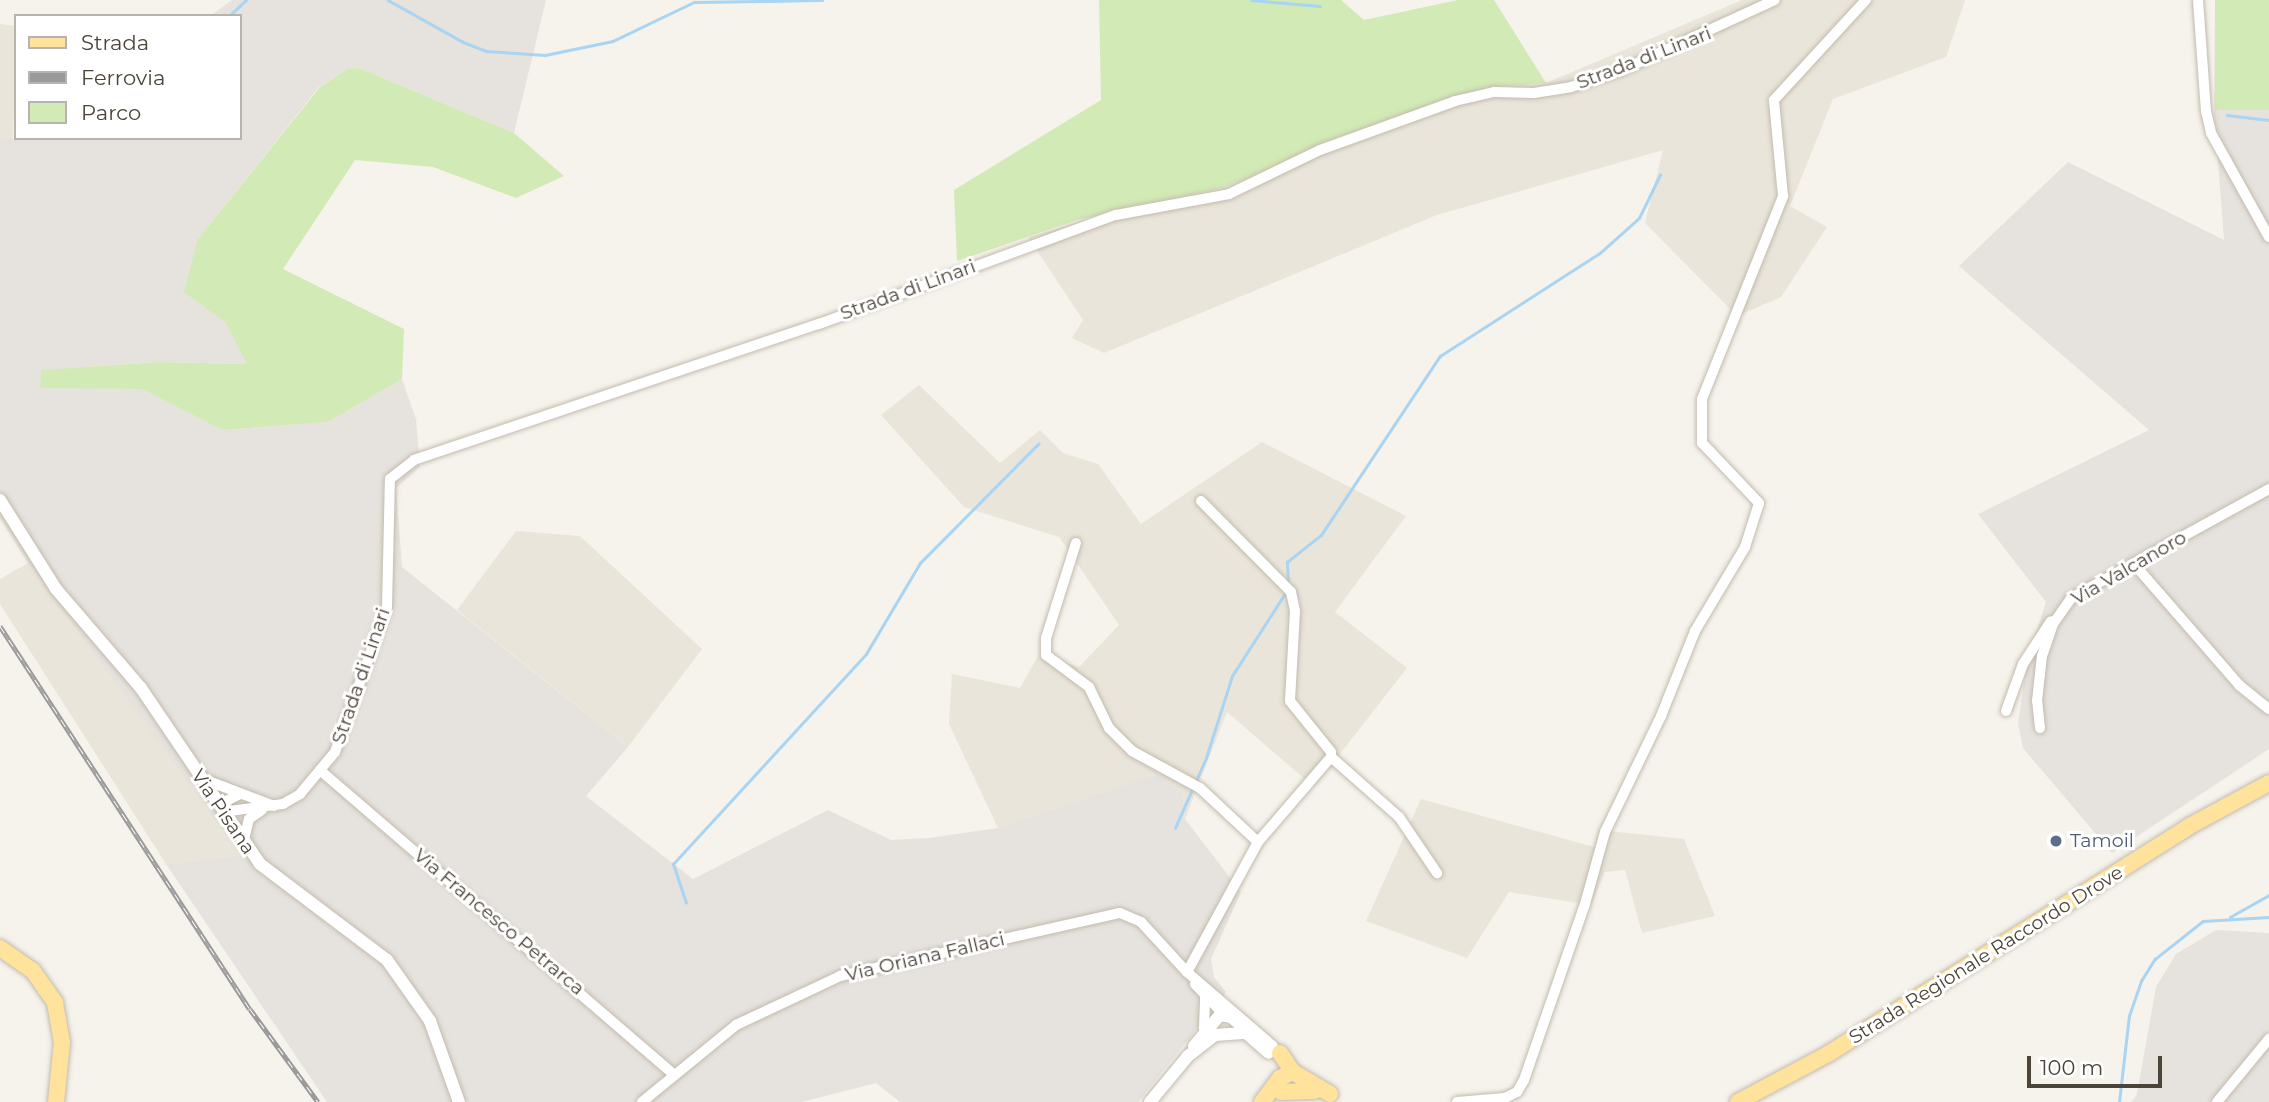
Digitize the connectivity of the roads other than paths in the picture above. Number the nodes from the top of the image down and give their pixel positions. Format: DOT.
graph roads {
  1 [pos="1775,0"];
  2 [pos="1866,0"];
  3 [pos="2198,0"];
  4 [pos="2269,237"];
  5 [pos="2269,489"];
  6 [pos="0,500"];
  7 [pos="1201,501"];
  8 [pos="1076,543"];
  9 [pos="2134,564"];
  10 [pos="2060,610"];
  11 [pos="2269,709"];
  12 [pos="2006,711"];
  13 [pos="2040,728"];
  14 [pos="1331,757"];
  15 [pos="321,771"];
  16 [pos="200,778"];
  17 [pos="2269,783"];
  18 [pos="240,794"];
  19 [pos="274,807"];
  20 [pos="262,810"];
  21 [pos="222,812"];
  22 [pos="1258,842"];
  23 [pos="243,843"];
  24 [pos="1437,873"];
  25 [pos="0,948"];
  26 [pos="1183,969"];
  27 [pos="1210,997"];
  28 [pos="1223,1015"];
  29 [pos="1210,1032"];
  30 [pos="1245,1033"];
  31 [pos="2269,1039"];
  32 [pos="1274,1051"];
  33 [pos="1293,1072"];
  34 [pos="674,1075"];
  35 [pos="1275,1093"];
  36 [pos="1328,1097"];
  37 [pos="56,1102"];
  38 [pos="459,1102"];
  39 [pos="642,1102"];
  40 [pos="1150,1102"];
  41 [pos="1262,1102"];
  42 [pos="1457,1102"];
  43 [pos="1738,1102"];
  44 [pos="2217,1102"];
  1 -- 15 [label="street, Strada di Linari"];
  2 -- 42 [label="street"];
  3 -- 4 [label="street"];
  5 -- 9 [label="street, Via Valcanoro"];
  6 -- 16 [label="street, Via Pisana"];
  7 -- 14 [label="street"];
  8 -- 22 [label="street"];
  9 -- 10 [label="street, Via Valcanoro"];
  9 -- 11 [label="street"];
  10 -- 12 [label="street"];
  10 -- 13 [label="street, Via Valcanoro"];
  14 -- 22 [label="street"];
  14 -- 24 [label="street"];
  15 -- 19 [label="street, Strada di Linari"];
  15 -- 34 [label="street, Via Francesco Petrarca"];
  16 -- 18 [label="street"];
  16 -- 21 [label="street, Via Pisana"];
  17 -- 43 [label="main road, Strada Regionale Raccordo Drove"];
  18 -- 19 [label="street"];
  18 -- 21 [label="street"];
  19 -- 20 [label="street, Strada di Linari"];
  20 -- 21 [label="street, Strada di Linari"];
  20 -- 23 [label="street"];
  21 -- 23 [label="street, Via Pisana"];
  22 -- 26 [label="street"];
  23 -- 38 [label="street, Via Pisana"];
  25 -- 37 [label="main road"];
  26 -- 27 [label="street, Via Oriana Fallaci"];
  26 -- 34 [label="street, Via Oriana Fallaci"];
  27 -- 28 [label="street"];
  27 -- 29 [label="street"];
  27 -- 32 [label="street"];
  28 -- 29 [label="street"];
  28 -- 30 [label="street"];
  28 -- 32 [label="street"];
  29 -- 30 [label="street"];
  29 -- 40 [label="street"];
  30 -- 32 [label="street"];
  31 -- 44 [label="street"];
  32 -- 33 [label="main road"];
  32 -- 35 [label="main road"];
  32 -- 36 [label="street"];
  33 -- 35 [label="main road"];
  33 -- 36 [label="main road"];
  34 -- 39 [label="street, Via Oriana Fallaci"];
  35 -- 36 [label="main road"];
  35 -- 41 [label="main road"];
}
